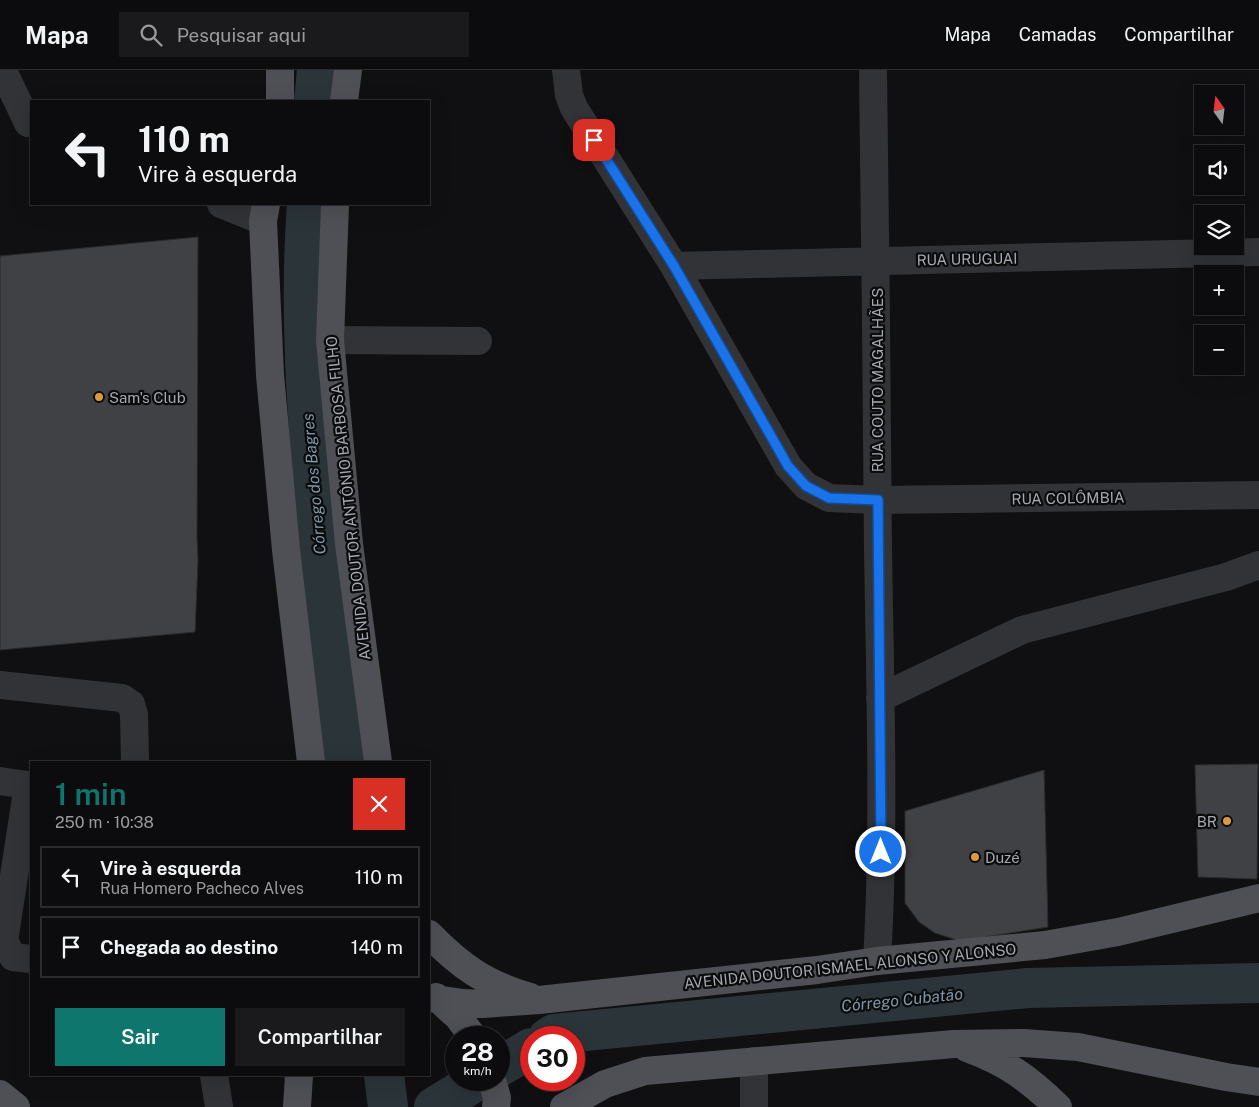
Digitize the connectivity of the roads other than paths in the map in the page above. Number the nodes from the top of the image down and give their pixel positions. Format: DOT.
graph roads {
  1 [pos="1,70"];
  2 [pos="280,70"];
  3 [pos="348,70"];
  4 [pos="566,70"];
  5 [pos="873,70"];
  6 [pos="280,100"];
  7 [pos="344,100"];
  8 [pos="0,115"];
  9 [pos="29,124"];
  10 [pos="226,205"];
  11 [pos="335,205"];
  12 [pos="264,212"];
  13 [pos="1259,252"];
  14 [pos="877,261"];
  15 [pos="674,266"];
  16 [pos="330,340"];
  17 [pos="478,341"];
  18 [pos="1259,495"];
  19 [pos="878,500"];
  20 [pos="1259,565"];
  21 [pos="0,686"];
  22 [pos="880,698"];
  23 [pos="135,761"];
  24 [pos="310,761"];
  25 [pos="378,761"];
  26 [pos="0,781"];
  27 [pos="1259,898"];
  28 [pos="430,935"];
  29 [pos="30,959"];
  30 [pos="877,960"];
  31 [pos="432,996"];
  32 [pos="539,1000"];
  33 [pos="465,1026"];
  34 [pos="954,1044"];
  35 [pos="754,1061"];
  36 [pos="214,1076"];
  37 [pos="299,1076"];
  38 [pos="1259,1082"];
  39 [pos="495,1091"];
  40 [pos="0,1094"];
  41 [pos="16,1107"];
  42 [pos="219,1107"];
  43 [pos="297,1107"];
  44 [pos="496,1107"];
  45 [pos="564,1107"];
  46 [pos="754,1107"];
  47 [pos="1058,1107"];
  1 -- 9 [label="street"];
  2 -- 6 [label="main road"];
  3 -- 7 [label="main road"];
  4 -- 15 [label="street, RUA COLÔMBIA"];
  5 -- 14 [label="street, RUA COUTO MAGALHÃES"];
  8 -- 9 [label="street"];
  10 -- 12 [label="street"];
  11 -- 16 [label="main road, AVENIDA DOUTOR ANTÔNIO BARBOSA FILHO"];
  12 -- 24 [label="main road"];
  13 -- 14 [label="street, RUA URUGUAI"];
  14 -- 15 [label="street, RUA URUGUAI"];
  14 -- 19 [label="street, RUA COUTO MAGALHÃES"];
  15 -- 19 [label="street, RUA COLÔMBIA"];
  16 -- 17 [label="street"];
  16 -- 25 [label="main road, AVENIDA DOUTOR ANTÔNIO BARBOSA FILHO"];
  18 -- 19 [label="street, RUA COLÔMBIA"];
  19 -- 22 [label="street, RUA COUTO MAGALHÃES"];
  20 -- 22 [label="street"];
  21 -- 23 [label="street"];
  22 -- 30 [label="street, RUA COUTO MAGALHÃES"];
  26 -- 29 [label="street"];
  27 -- 30 [label="main road, AVENIDA DOUTOR ISMAEL ALONSO Y ALONSO"];
  28 -- 32 [label="main road"];
  30 -- 32 [label="main road, AVENIDA DOUTOR ISMAEL ALONSO Y ALONSO"];
  31 -- 32 [label="main road, AVENIDA DOUTOR ISMAEL ALONSO Y ALONSO"];
  31 -- 33 [label="main road"];
  34 -- 35 [label="main road"];
  34 -- 38 [label="main road"];
  34 -- 47 [label="main road"];
  35 -- 45 [label="main road"];
  35 -- 46 [label="street"];
  36 -- 42 [label="street"];
  37 -- 43 [label="main road"];
  39 -- 44 [label="main road"];
  40 -- 41 [label="main road"];
}
